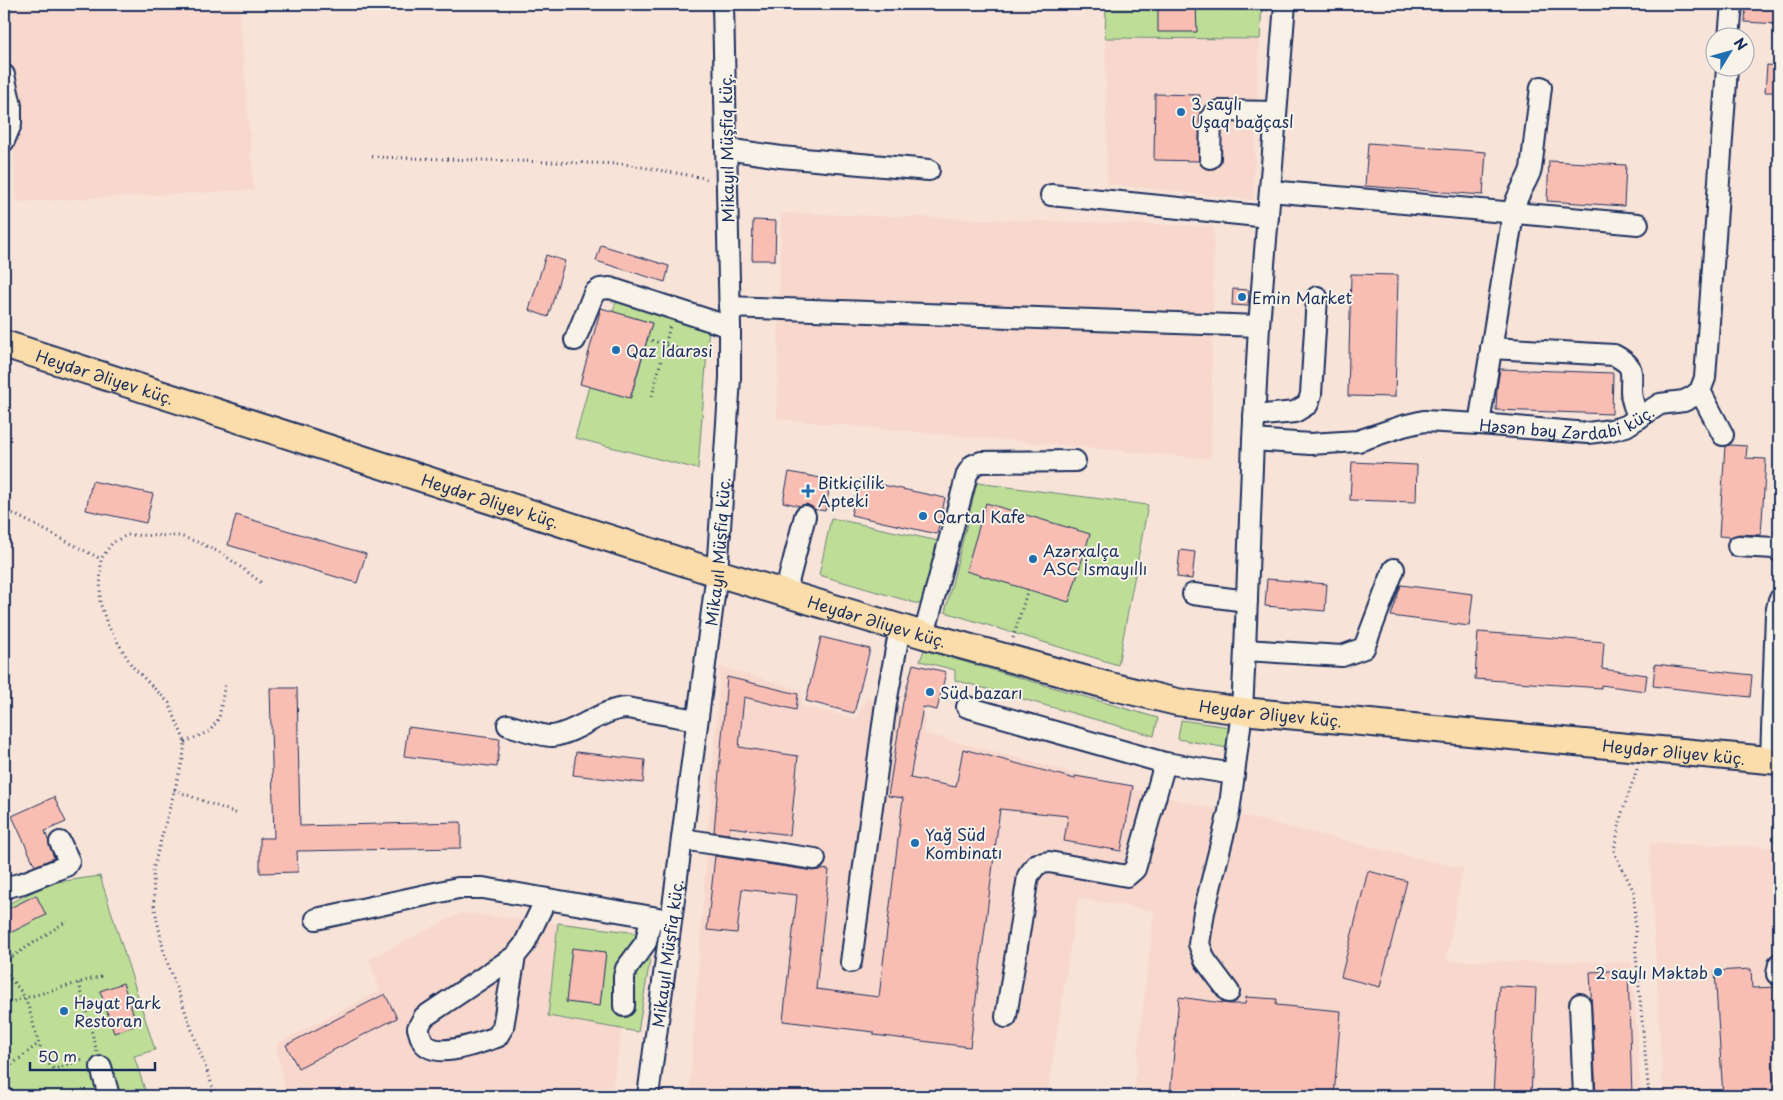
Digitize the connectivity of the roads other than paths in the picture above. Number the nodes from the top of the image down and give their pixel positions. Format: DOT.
graph roads {
  1 [pos="722,4"];
  2 [pos="1732,4"];
  3 [pos="1284,7"];
  4 [pos="1731,28"];
  5 [pos="4,75"];
  6 [pos="1726,78"];
  7 [pos="1541,87"];
  8 [pos="1276,112"];
  9 [pos="4,141"];
  10 [pos="726,148"];
  11 [pos="1210,158"];
  12 [pos="930,170"];
  13 [pos="1270,191"];
  14 [pos="1051,195"];
  15 [pos="1513,214"];
  16 [pos="1268,217"];
  17 [pos="1638,224"];
  18 [pos="1317,297"];
  19 [pos="730,317"];
  20 [pos="1259,326"];
  21 [pos="575,340"];
  22 [pos="4,344"];
  23 [pos="1491,348"];
  24 [pos="1700,391"];
  25 [pos="1254,416"];
  26 [pos="1639,418"];
  27 [pos="1479,424"];
  28 [pos="1723,435"];
  29 [pos="1253,440"];
  30 [pos="1075,461"];
  31 [pos="805,516"];
  32 [pos="1738,546"];
  33 [pos="1779,550"];
  34 [pos="1394,569"];
  35 [pos="717,573"];
  36 [pos="785,594"];
  37 [pos="1193,594"];
  38 [pos="1779,600"];
  39 [pos="1247,601"];
  40 [pos="912,632"];
  41 [pos="1246,650"];
  42 [pos="967,707"];
  43 [pos="1242,711"];
  44 [pos="697,720"];
  45 [pos="508,725"];
  46 [pos="1775,761"];
  47 [pos="1165,762"];
  48 [pos="1234,774"];
  49 [pos="682,839"];
  50 [pos="60,842"];
  51 [pos="815,859"];
  52 [pos="4,888"];
  53 [pos="546,899"];
  54 [pos="660,918"];
  55 [pos="316,919"];
  56 [pos="516,956"];
  57 [pos="851,962"];
  58 [pos="1229,992"];
  59 [pos="1580,1004"];
  60 [pos="624,1006"];
  61 [pos="1006,1017"];
  62 [pos="99,1061"];
  63 [pos="109,1096"];
  64 [pos="648,1096"];
  65 [pos="1584,1096"];
  1 -- 10 [label="street, Mikayıl Müşfiq küç."];
  2 -- 4 [label="street"];
  3 -- 8 [label="street"];
  5 -- 9 [label="street"];
  6 -- 24 [label="street"];
  7 -- 15 [label="street"];
  8 -- 11 [label="street"];
  8 -- 13 [label="street"];
  10 -- 12 [label="street"];
  10 -- 19 [label="street, Mikayıl Müşfiq küç."];
  13 -- 15 [label="street"];
  13 -- 16 [label="street"];
  14 -- 16 [label="street"];
  15 -- 17 [label="street"];
  15 -- 23 [label="street"];
  16 -- 20 [label="street"];
  18 -- 25 [label="street"];
  19 -- 20 [label="street"];
  19 -- 21 [label="street"];
  19 -- 35 [label="street, Mikayıl Müşfiq küç."];
  20 -- 25 [label="street"];
  22 -- 35 [label="main road, Heydər Əliyev küç."];
  23 -- 26 [label="street"];
  23 -- 27 [label="street"];
  24 -- 26 [label="street, Həsən bəy Zərdabi küç."];
  24 -- 28 [label="street"];
  25 -- 29 [label="street"];
  26 -- 27 [label="street, Həsən bəy Zərdabi küç."];
  27 -- 29 [label="street, Həsən bəy Zərdabi küç."];
  29 -- 39 [label="street"];
  30 -- 40 [label="street"];
  31 -- 36 [label="street"];
  32 -- 33 [label="street"];
  34 -- 41 [label="street"];
  35 -- 36 [label="main road, Heydər Əliyev küç."];
  35 -- 44 [label="street, Mikayıl Müşfiq küç."];
  36 -- 40 [label="main road, Heydər Əliyev küç."];
  37 -- 39 [label="street"];
  38 -- 46 [label="street"];
  39 -- 41 [label="street"];
  40 -- 43 [label="main road, Heydər Əliyev küç."];
  40 -- 57 [label="street"];
  41 -- 43 [label="street"];
  42 -- 47 [label="street"];
  43 -- 46 [label="main road, Heydər Əliyev küç."];
  43 -- 48 [label="street"];
  44 -- 45 [label="street"];
  44 -- 49 [label="street, Mikayıl Müşfiq küç."];
  47 -- 48 [label="street"];
  47 -- 61 [label="street"];
  48 -- 58 [label="street"];
  49 -- 51 [label="street"];
  49 -- 54 [label="street, Mikayıl Müşfiq küç."];
  50 -- 52 [label="street"];
  53 -- 54 [label="street"];
  53 -- 55 [label="street"];
  53 -- 56 [label="street"];
  54 -- 60 [label="street"];
  54 -- 64 [label="street, Mikayıl Müşfiq küç."];
  56 -- 56 [label="street"];
  59 -- 65 [label="street"];
  62 -- 63 [label="street"];
}
